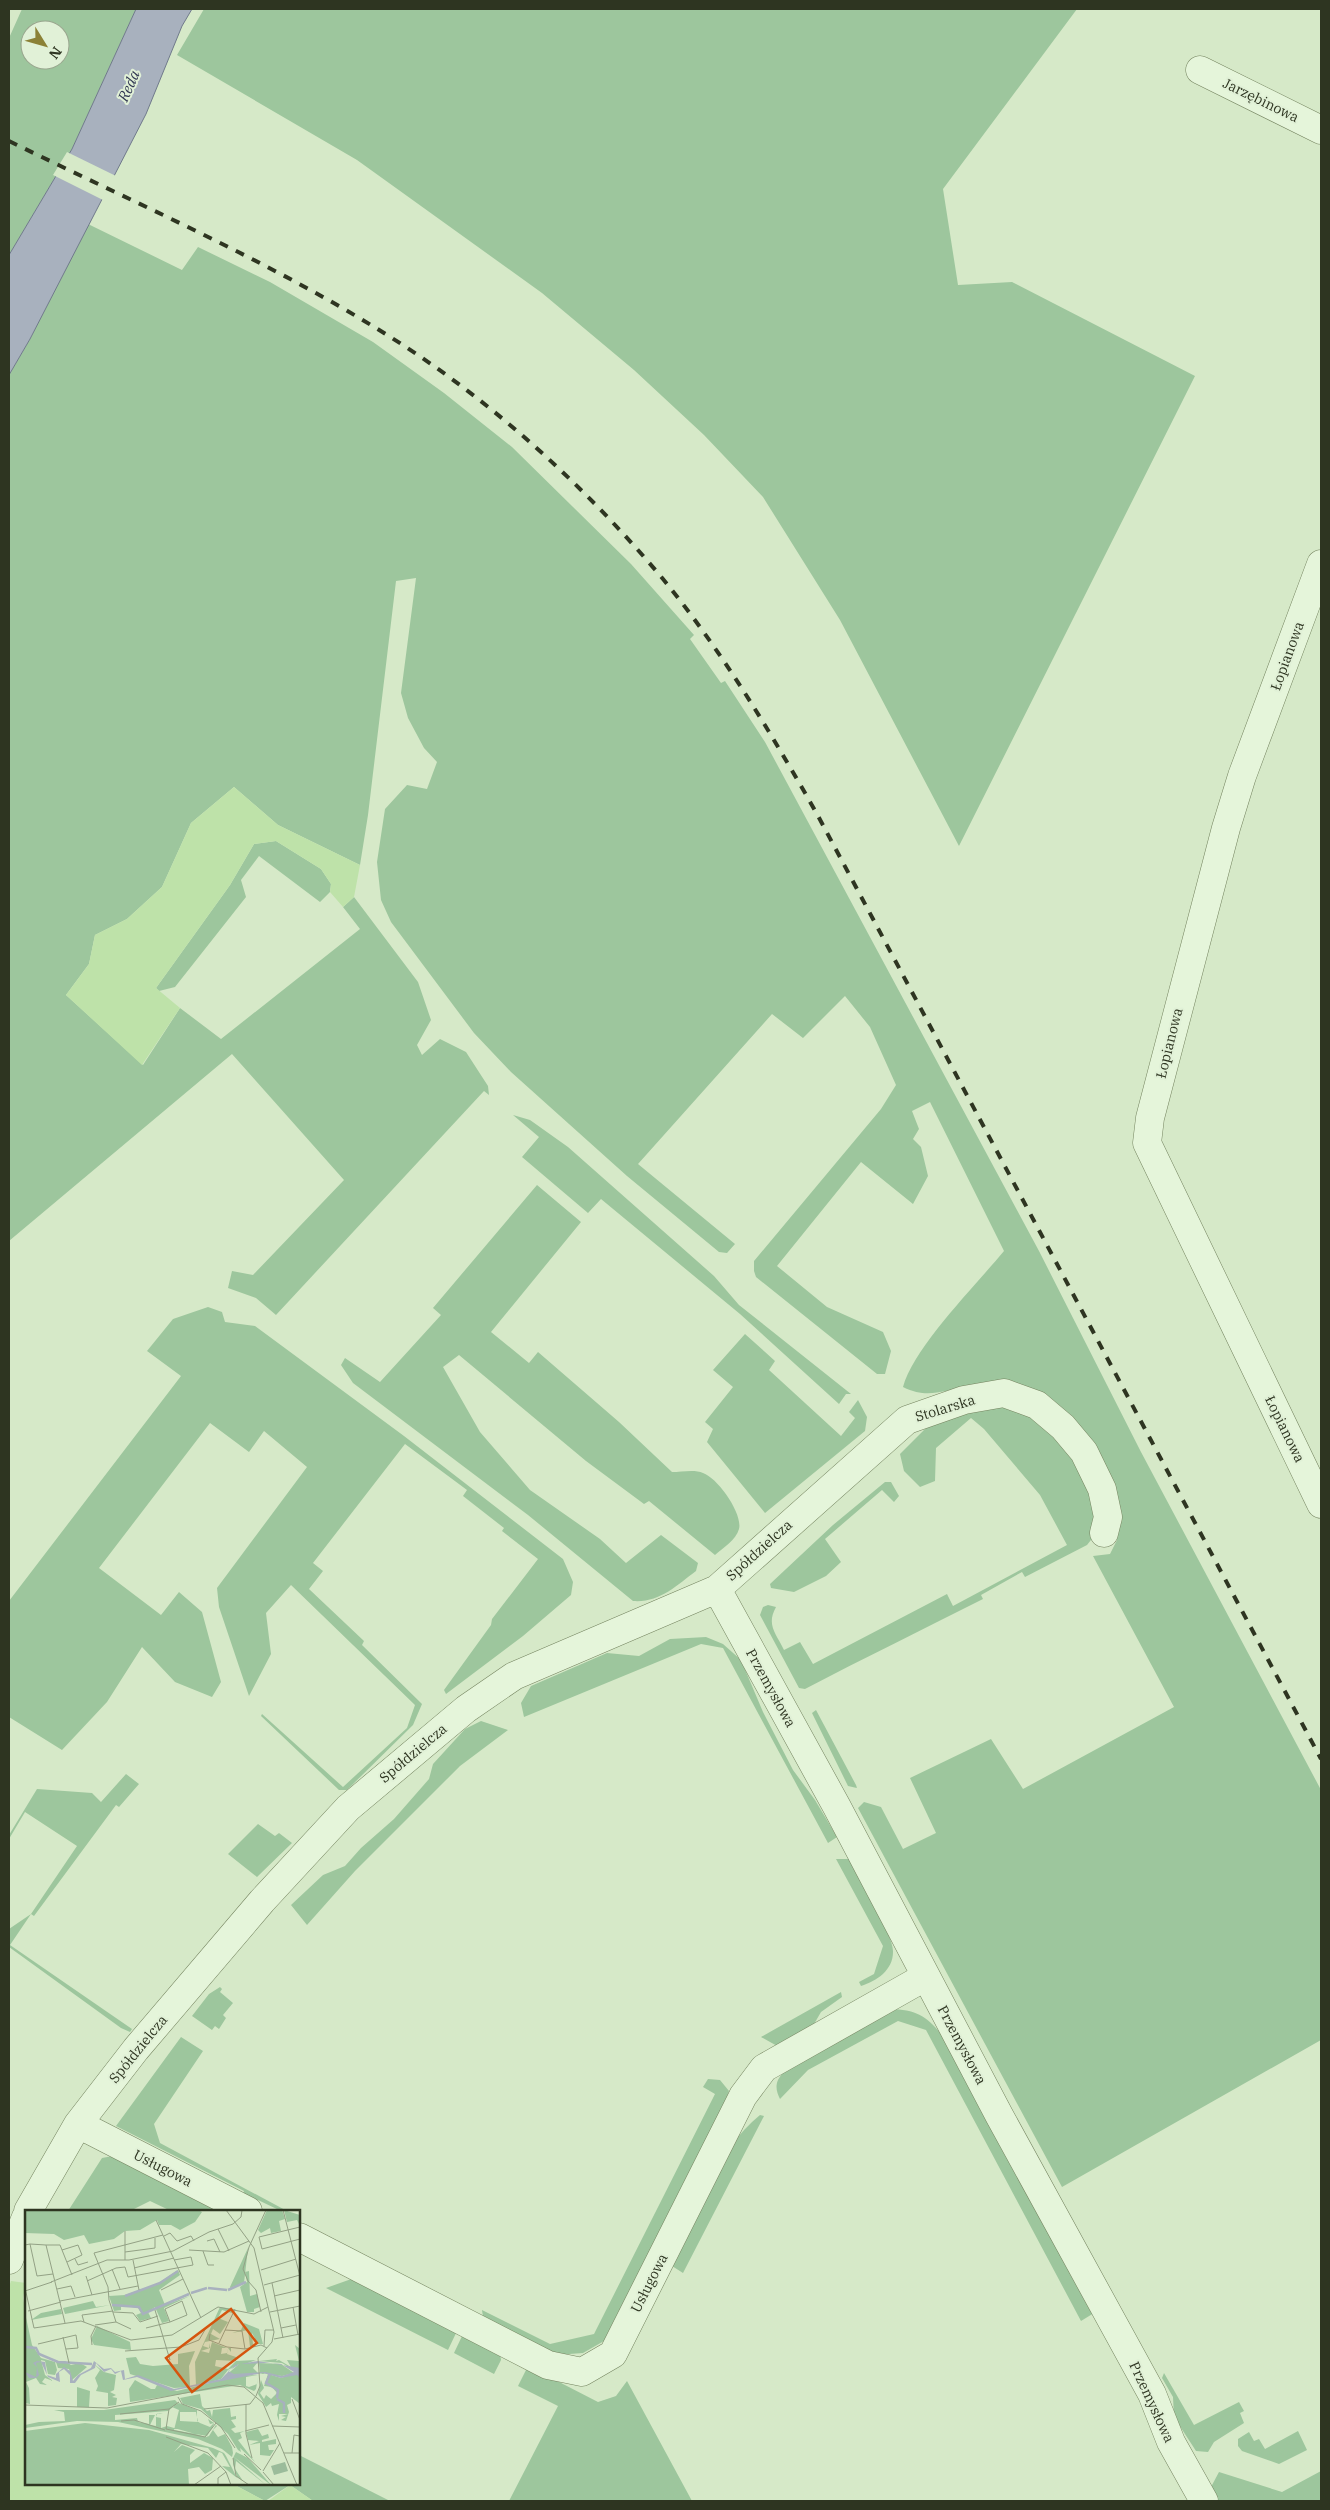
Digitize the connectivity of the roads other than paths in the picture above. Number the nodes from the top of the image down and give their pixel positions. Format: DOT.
graph roads {
  1 [pos="1200,70"];
  2 [pos="1321,130"];
  3 [pos="1321,564"];
  4 [pos="907,1420"];
  5 [pos="1321,1504"];
  6 [pos="1104,1534"];
  7 [pos="717,1589"];
  8 [pos="925,1976"];
  9 [pos="78,2124"];
  10 [pos="29,2210"];
  11 [pos="246,2210"];
  12 [pos="25,2219"];
  13 [pos="300,2238"];
  14 [pos="9,2260"];
  15 [pos="1204,2501"];
  1 -- 2 [label="street, Jarzębinowa"];
  3 -- 5 [label="street, Łopianowa"];
  4 -- 6 [label="street, Stolarska"];
  4 -- 7 [label="street, Spółdzielcza"];
  7 -- 8 [label="street, Przemysłowa"];
  7 -- 9 [label="street, Spółdzielcza"];
  8 -- 13 [label="street, Usługowa"];
  8 -- 15 [label="street, Przemysłowa"];
  9 -- 10 [label="street, Spółdzielcza"];
  9 -- 11 [label="street, Usługowa"];
  12 -- 14 [label="street"];
}
